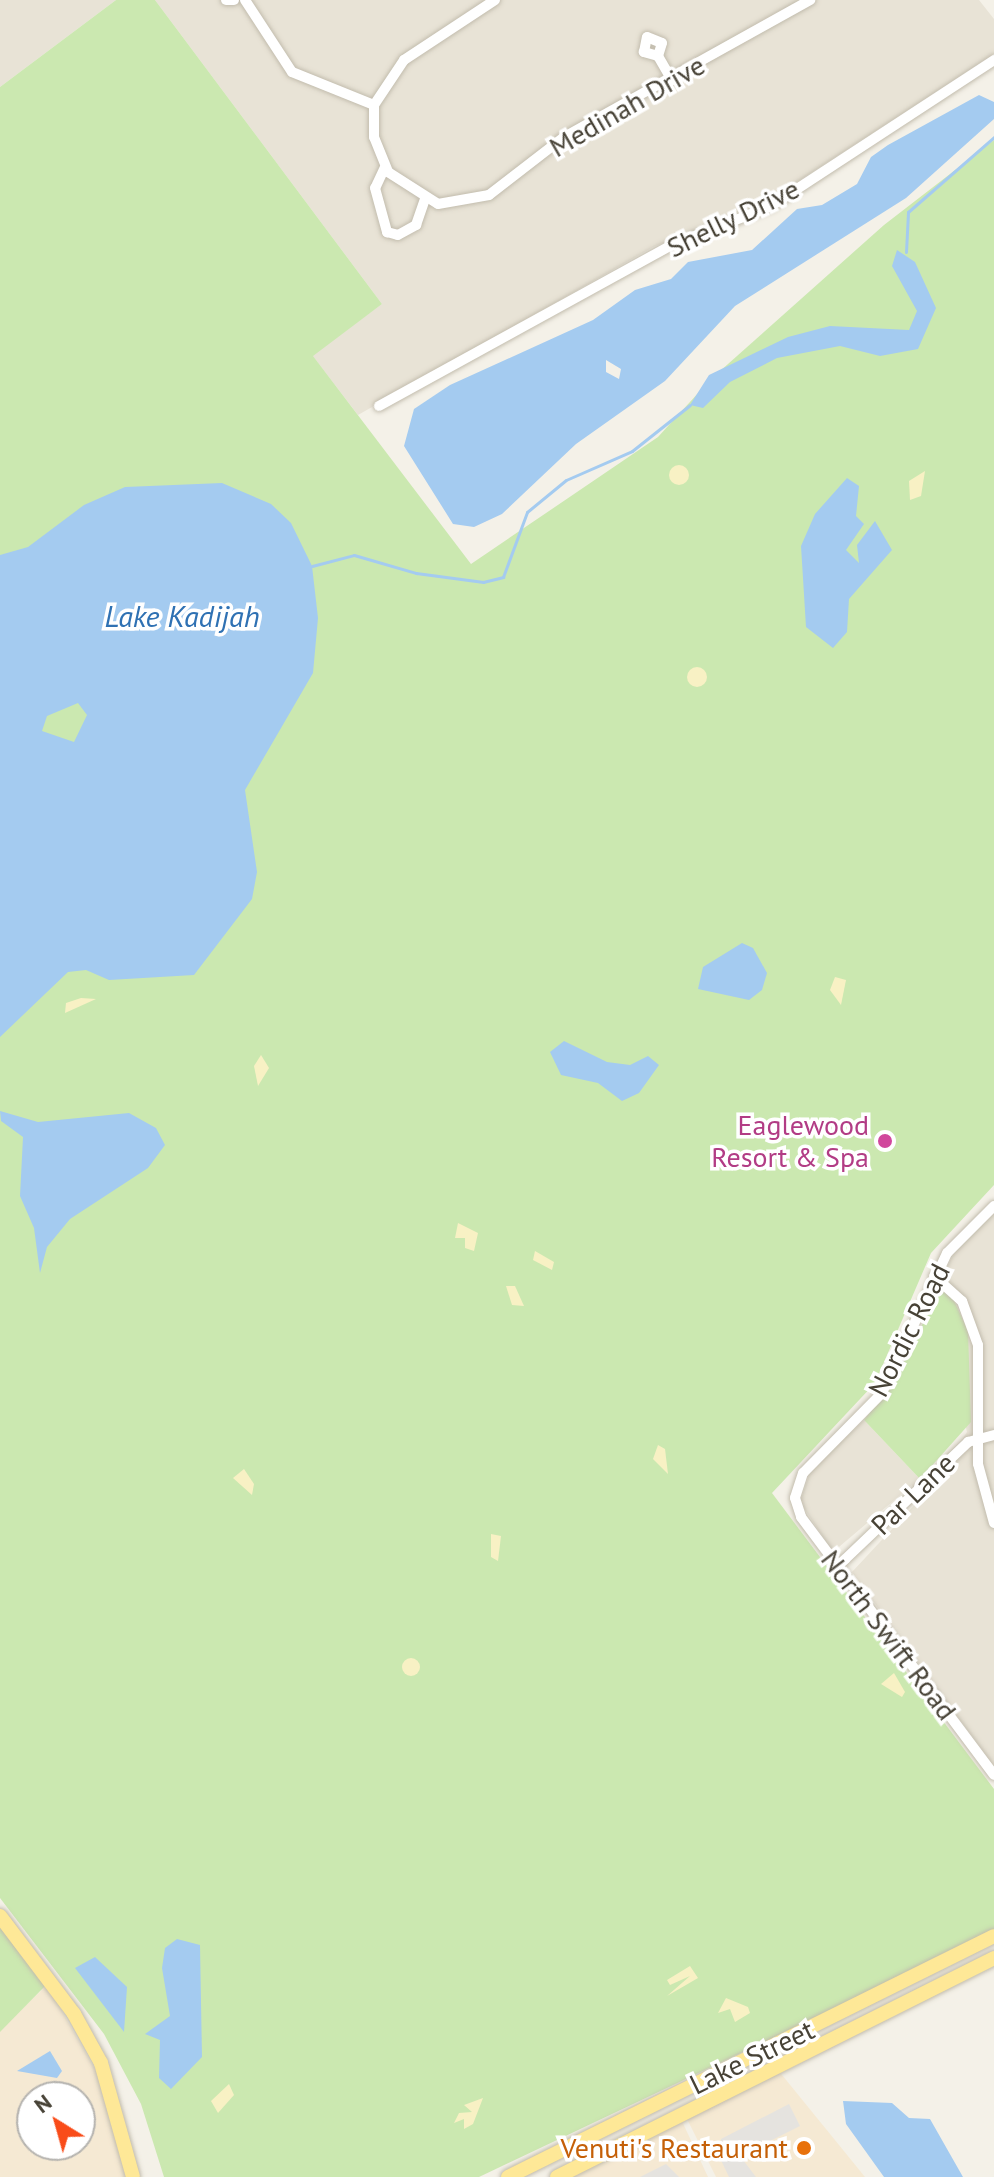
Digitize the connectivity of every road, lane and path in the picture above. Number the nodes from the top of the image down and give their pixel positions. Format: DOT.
graph roads {
  1 [pos="226,0"];
  2 [pos="234,0"];
  3 [pos="245,0"];
  4 [pos="495,0"];
  5 [pos="810,0"];
  6 [pos="658,56"];
  7 [pos="994,60"];
  8 [pos="672,80"];
  9 [pos="374,105"];
  10 [pos="385,167"];
  11 [pos="425,199"];
  12 [pos="379,406"];
  13 [pos="994,1206"];
  14 [pos="934,1276"];
  15 [pos="994,1435"];
  16 [pos="976,1438"];
  17 [pos="796,1491"];
  18 [pos="994,1523"];
  19 [pos="838,1566"];
  20 [pos="994,1775"];
  21 [pos="0,1916"];
  22 [pos="994,1936"];
  23 [pos="994,1958"];
  24 [pos="133,2177"];
  25 [pos="508,2177"];
  26 [pos="557,2177"];
  1 -- 2 [label="street"];
  3 -- 9 [label="street"];
  4 -- 9 [label="street"];
  5 -- 8 [label="street, Medinah Drive"];
  6 -- 8 [label="street"];
  7 -- 12 [label="street, Shelly Drive"];
  8 -- 11 [label="street, Medinah Drive"];
  9 -- 10 [label="street"];
  10 -- 11 [label="street"];
  10 -- 11 [label="street"];
  13 -- 14 [label="street, Nordic Road"];
  14 -- 16 [label="street"];
  14 -- 17 [label="street, Nordic Road"];
  15 -- 16 [label="street, Par Lane"];
  16 -- 18 [label="street"];
  16 -- 19 [label="street, Par Lane"];
  17 -- 19 [label="street, North Swift Road"];
  19 -- 20 [label="street, North Swift Road"];
  21 -- 24 [label="main road"];
  22 -- 25 [label="main road, Lake Street"];
  23 -- 26 [label="main road, Lake Street"];
}
